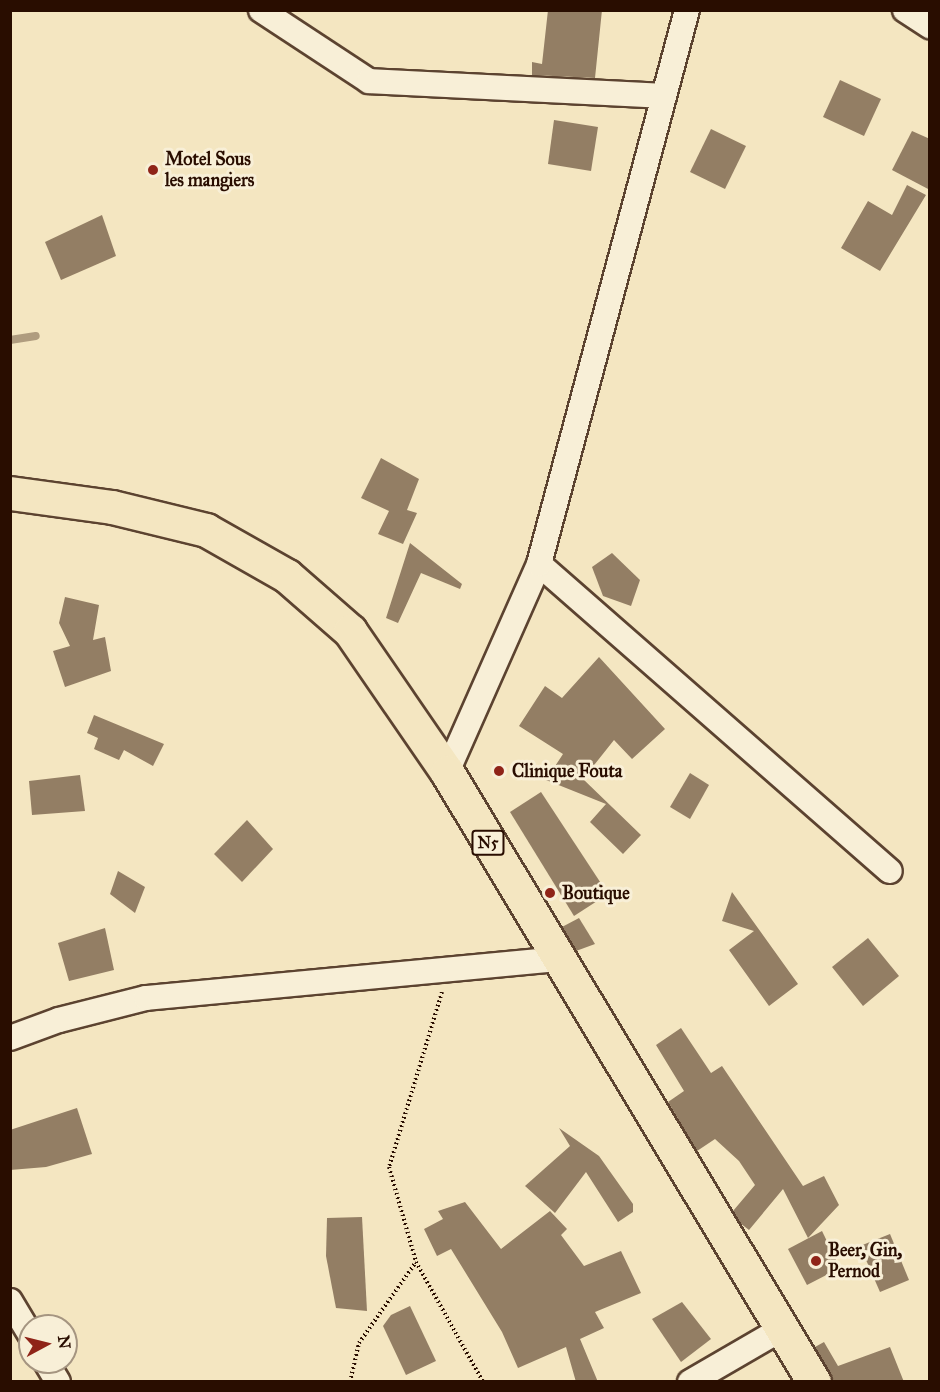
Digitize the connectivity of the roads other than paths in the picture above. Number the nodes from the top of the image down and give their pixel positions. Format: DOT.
graph roads {
  1 [pos="261,10"];
  2 [pos="687,10"];
  3 [pos="905,10"];
  4 [pos="930,26"];
  5 [pos="664,96"];
  6 [pos="10,493"];
  7 [pos="539,564"];
  8 [pos="447,772"];
  9 [pos="890,871"];
  10 [pos="556,959"];
  11 [pos="10,1038"];
  12 [pos="10,1301"];
  13 [pos="18,1314"];
  14 [pos="783,1328"];
  15 [pos="690,1382"];
  16 [pos="814,1382"];
  1 -- 5 [label="street"];
  2 -- 5 [label="street"];
  3 -- 4 [label="street"];
  5 -- 7 [label="street"];
  6 -- 8 [label="highway, N5"];
  7 -- 8 [label="street"];
  7 -- 9 [label="street"];
  8 -- 10 [label="highway, N5"];
  10 -- 11 [label="street"];
  10 -- 14 [label="highway, N5"];
  12 -- 13 [label="street"];
  14 -- 15 [label="street"];
  14 -- 16 [label="highway, N5"];
}
